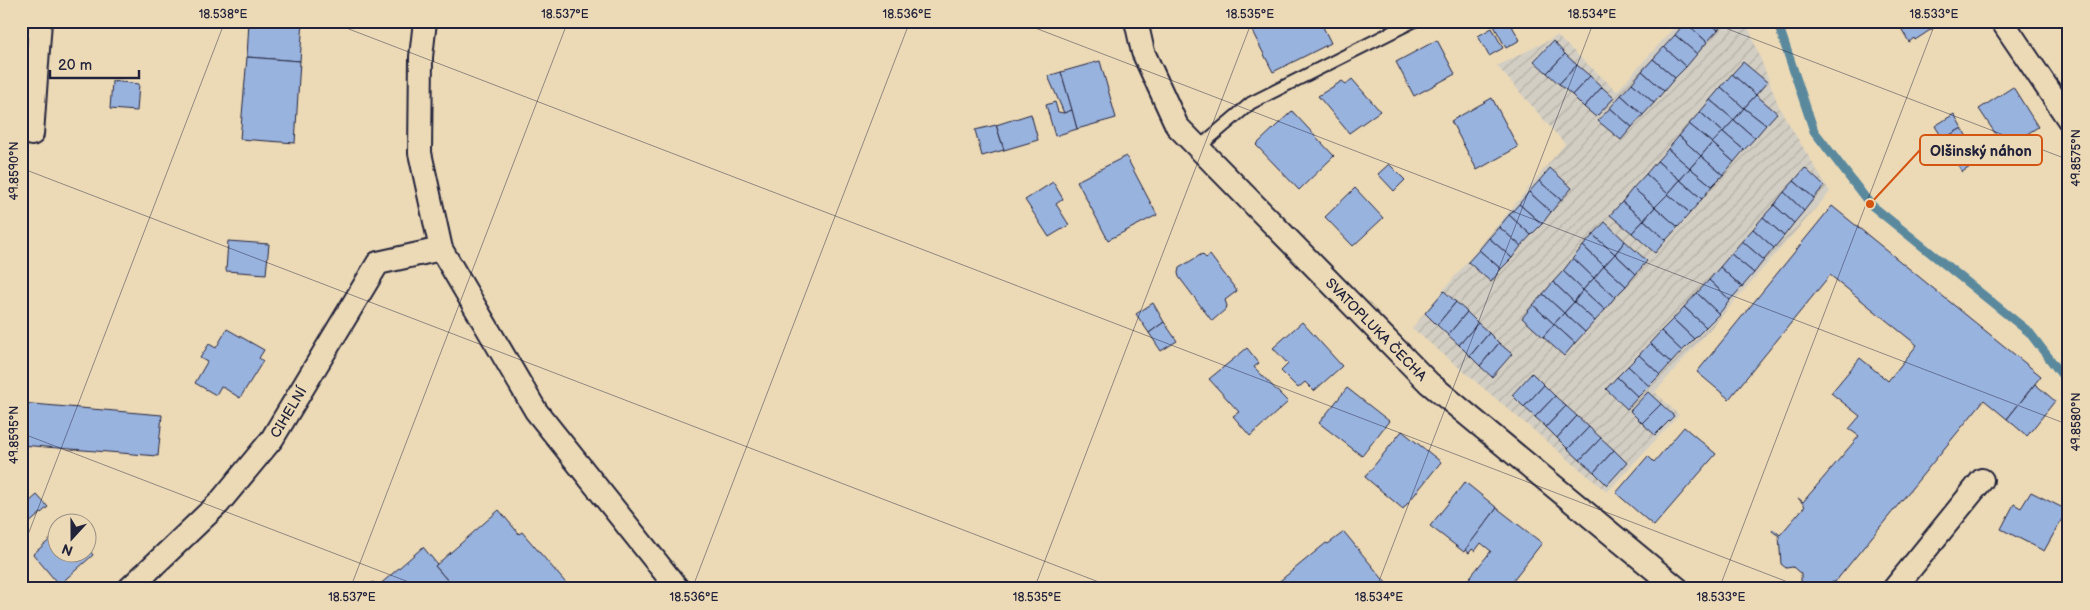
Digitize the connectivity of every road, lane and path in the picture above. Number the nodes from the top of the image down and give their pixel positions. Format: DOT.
graph roads {
  1 [pos="40,21"];
  2 [pos="425,21"];
  3 [pos="1136,21"];
  4 [pos="1414,21"];
  5 [pos="2002,21"];
  6 [pos="2069,120"];
  7 [pos="32,134"];
  8 [pos="1198,148"];
  9 [pos="441,249"];
  10 [pos="1982,480"];
  11 [pos="130,589"];
  12 [pos="678,589"];
  13 [pos="1678,589"];
  14 [pos="1894,589"];
  1 -- 7 [label="street"];
  2 -- 9 [label="street"];
  3 -- 8 [label="street, SVATOPLUKA ČECHA"];
  4 -- 8 [label="lane"];
  5 -- 6 [label="street"];
  8 -- 13 [label="street, SVATOPLUKA ČECHA"];
  9 -- 11 [label="street, CIHELNÍ"];
  9 -- 12 [label="street"];
  10 -- 14 [label="street"];
}
